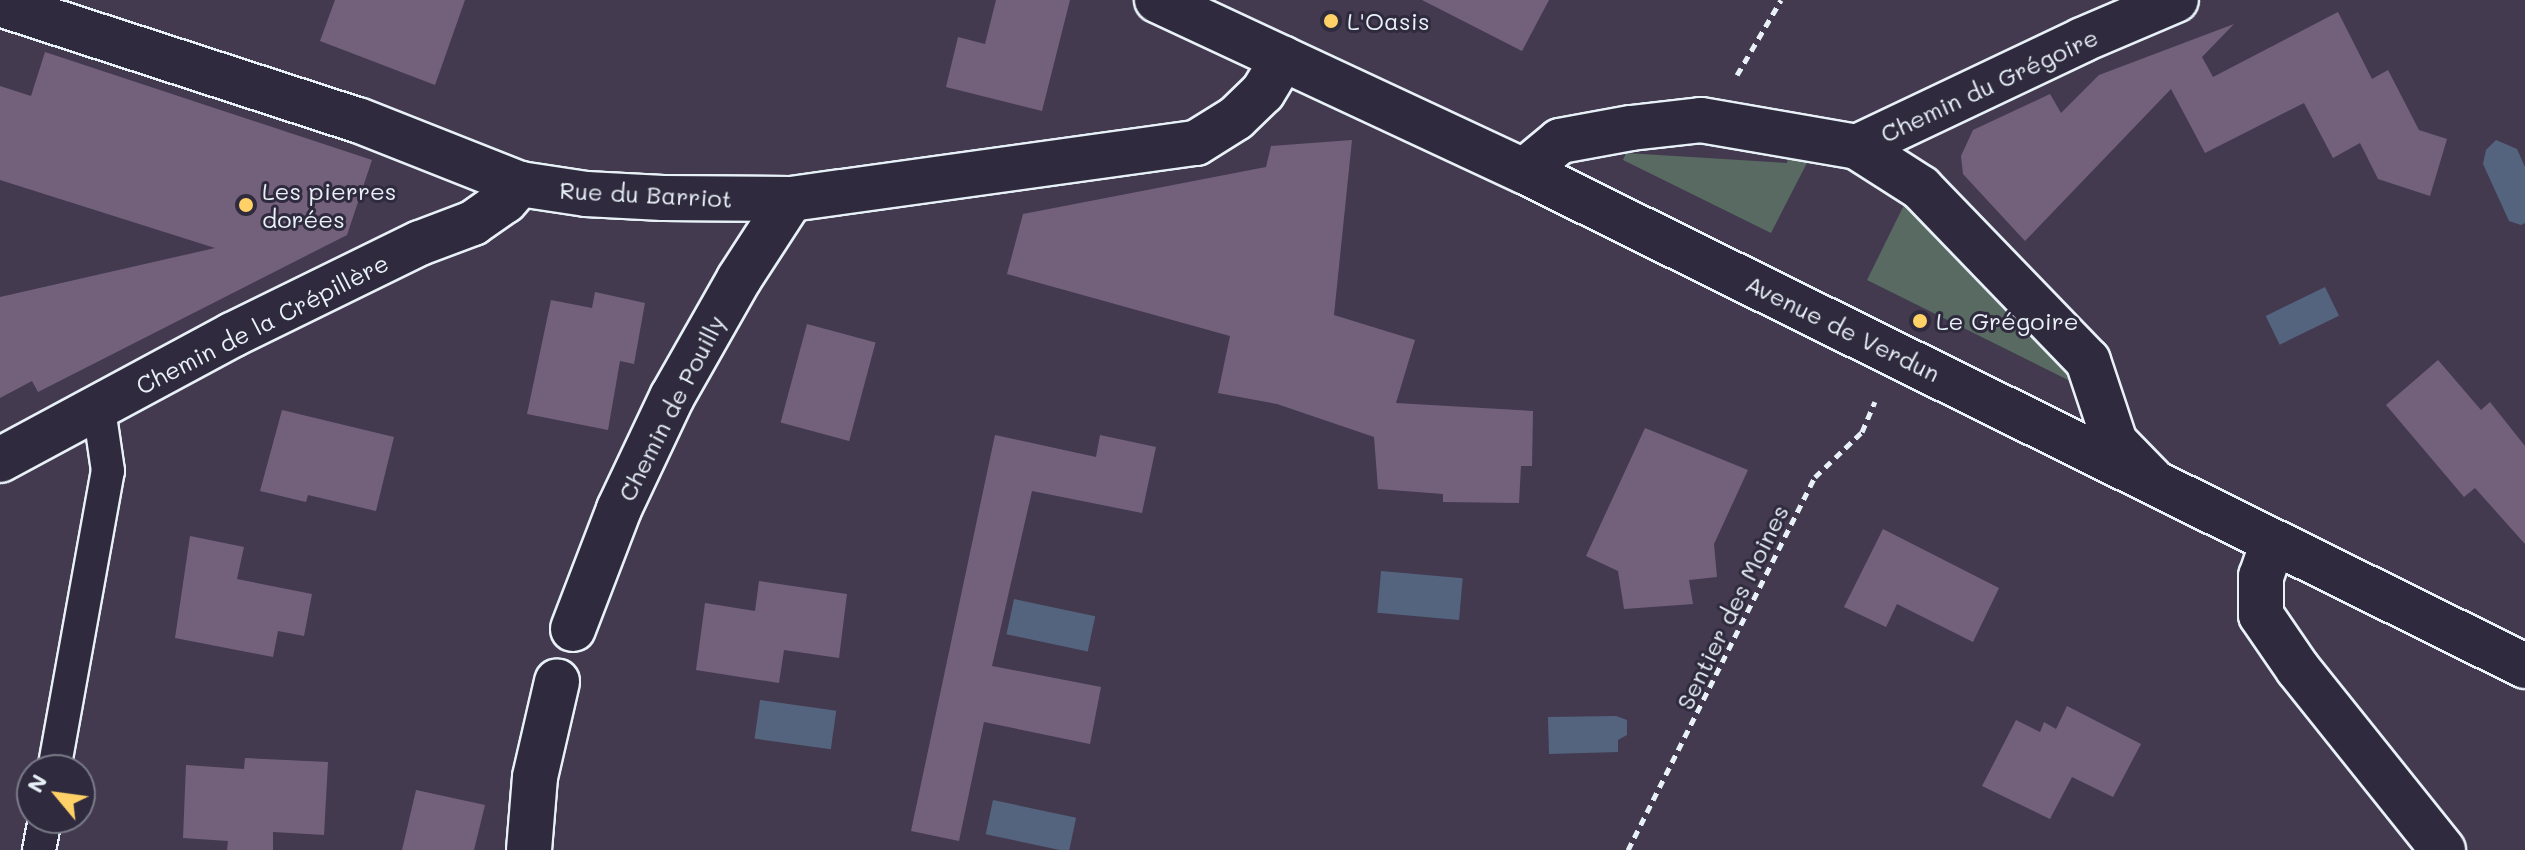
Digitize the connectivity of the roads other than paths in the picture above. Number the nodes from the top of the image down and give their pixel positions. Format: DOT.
graph roads {
  1 [pos="1157,0"];
  2 [pos="2176,0"];
  3 [pos="0,4"];
  4 [pos="1283,59"];
  5 [pos="1857,147"];
  6 [pos="1524,171"];
  7 [pos="520,184"];
  8 [pos="791,199"];
  9 [pos="99,409"];
  10 [pos="0,460"];
  11 [pos="2151,479"];
  12 [pos="2273,542"];
  13 [pos="573,629"];
  14 [pos="2525,666"];
  15 [pos="557,682"];
  16 [pos="57,754"];
  17 [pos="529,850"];
  18 [pos="2443,850"];
  1 -- 4 [label="street, Avenue de Verdun"];
  2 -- 5 [label="street, Chemin du Grégoire"];
  3 -- 7 [label="street, Rue du Barriot"];
  4 -- 6 [label="street, Avenue de Verdun"];
  4 -- 8 [label="street, Rue du Barriot"];
  5 -- 6 [label="street, Chemin du Grégoire"];
  5 -- 11 [label="street"];
  6 -- 11 [label="street, Avenue de Verdun"];
  7 -- 8 [label="street, Rue du Barriot"];
  7 -- 9 [label="street, Chemin de la Crépillère"];
  8 -- 13 [label="street, Chemin de Pouilly"];
  9 -- 10 [label="street, Chemin de la Crépillère"];
  9 -- 16 [label="lane"];
  11 -- 12 [label="street, Avenue de Verdun"];
  12 -- 14 [label="street, Avenue de Verdun"];
  12 -- 18 [label="street"];
  15 -- 17 [label="street"];
}
